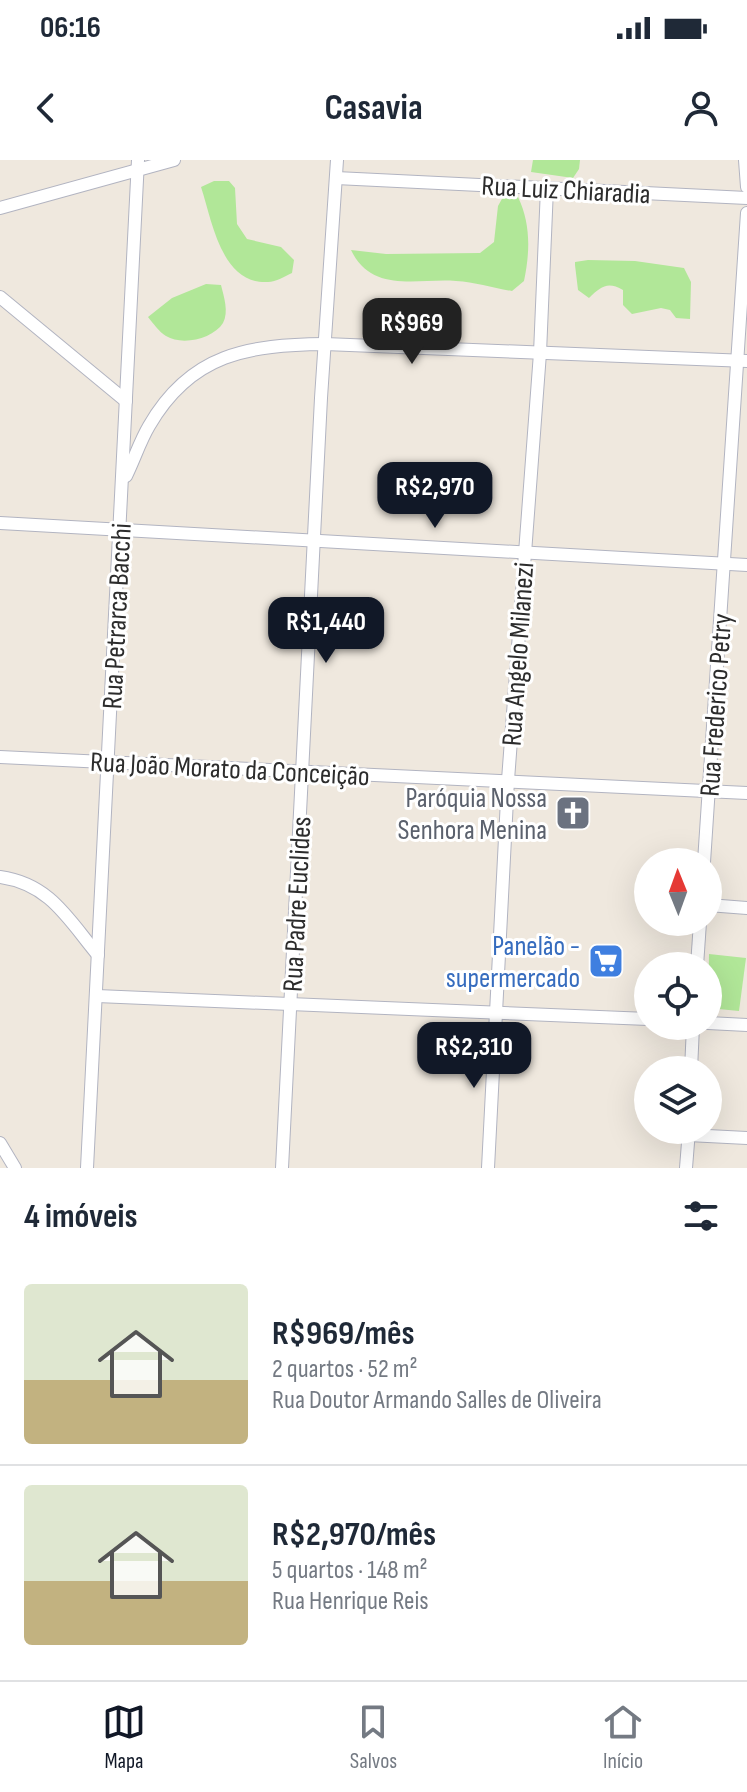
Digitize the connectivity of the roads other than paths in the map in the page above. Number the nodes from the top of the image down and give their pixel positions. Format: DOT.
graph roads {
  1 [pos="174,160"];
  2 [pos="337,160"];
  3 [pos="745,160"];
  4 [pos="138,166"];
  5 [pos="336,178"];
  6 [pos="747,187"];
  7 [pos="547,188"];
  8 [pos="747,198"];
  9 [pos="0,208"];
  10 [pos="747,213"];
  11 [pos="0,297"];
  12 [pos="325,344"];
  13 [pos="540,353"];
  14 [pos="743,361"];
  15 [pos="126,401"];
  16 [pos="123,483"];
  17 [pos="0,523"];
  18 [pos="121,529"];
  19 [pos="314,541"];
  20 [pos="524,552"];
  21 [pos="726,563"];
  22 [pos="747,565"];
  23 [pos="0,757"];
  24 [pos="107,762"];
  25 [pos="303,773"];
  26 [pos="508,780"];
  27 [pos="708,791"];
  28 [pos="747,793"];
  29 [pos="705,848"];
  30 [pos="0,877"];
  31 [pos="722,906"];
  32 [pos="747,908"];
  33 [pos="98,955"];
  34 [pos="97,996"];
  35 [pos="290,1004"];
  36 [pos="496,1014"];
  37 [pos="634,1019"];
  38 [pos="722,1024"];
  39 [pos="747,1025"];
  40 [pos="722,1135"];
  41 [pos="747,1138"];
  42 [pos="0,1143"];
  43 [pos="687,1144"];
  44 [pos="15,1168"];
  45 [pos="87,1168"];
  46 [pos="282,1168"];
  47 [pos="488,1168"];
  48 [pos="686,1168"];
  1 -- 4 [label="street"];
  2 -- 5 [label="street, Rua Padre Euclides"];
  3 -- 6 [label="street"];
  4 -- 9 [label="street"];
  4 -- 15 [label="street, Rua Petrarca Bacchi"];
  5 -- 7 [label="street, Rua Luiz Chiaradia"];
  5 -- 12 [label="street, Rua Padre Euclides"];
  7 -- 8 [label="street, Rua Luiz Chiaradia"];
  7 -- 13 [label="street, Rua Angelo Milanezi"];
  10 -- 14 [label="street, Rua Frederico Petry"];
  11 -- 15 [label="street"];
  12 -- 13 [label="street"];
  12 -- 16 [label="street"];
  12 -- 19 [label="street, Rua Padre Euclides"];
  13 -- 14 [label="street"];
  13 -- 20 [label="street, Rua Angelo Milanezi"];
  14 -- 21 [label="street, Rua Frederico Petry"];
  15 -- 16 [label="street, Rua Petrarca Bacchi"];
  16 -- 18 [label="street, Rua Petrarca Bacchi"];
  17 -- 18 [label="street"];
  18 -- 19 [label="street"];
  18 -- 24 [label="street, Rua Petrarca Bacchi"];
  19 -- 20 [label="street"];
  19 -- 25 [label="street, Rua Padre Euclides"];
  20 -- 21 [label="street"];
  20 -- 26 [label="street, Rua Angelo Milanezi"];
  21 -- 22 [label="street"];
  21 -- 27 [label="street, Rua Frederico Petry"];
  23 -- 24 [label="street, Rua João Morato da Conceição"];
  24 -- 25 [label="street, Rua João Morato da Conceição"];
  24 -- 33 [label="street, Rua Petrarca Bacchi"];
  25 -- 26 [label="street, Rua João Morato da Conceição"];
  25 -- 35 [label="street, Rua Padre Euclides"];
  26 -- 27 [label="street, Rua João Morato da Conceição"];
  26 -- 36 [label="street, Rua Angelo Milanezi"];
  27 -- 28 [label="street, Rua João Morato da Conceição"];
  27 -- 29 [label="street, Rua Frederico Petry"];
  30 -- 33 [label="street"];
  31 -- 32 [label="street"];
  33 -- 34 [label="street, Rua Petrarca Bacchi"];
  34 -- 35 [label="street"];
  34 -- 45 [label="street, Rua Petrarca Bacchi"];
  35 -- 36 [label="street"];
  35 -- 46 [label="street, Rua Padre Euclides"];
  36 -- 37 [label="street"];
  36 -- 47 [label="street, Rua Angelo Milanezi"];
  38 -- 39 [label="street"];
  40 -- 41 [label="street"];
  42 -- 44 [label="street"];
  43 -- 48 [label="street"];
}
